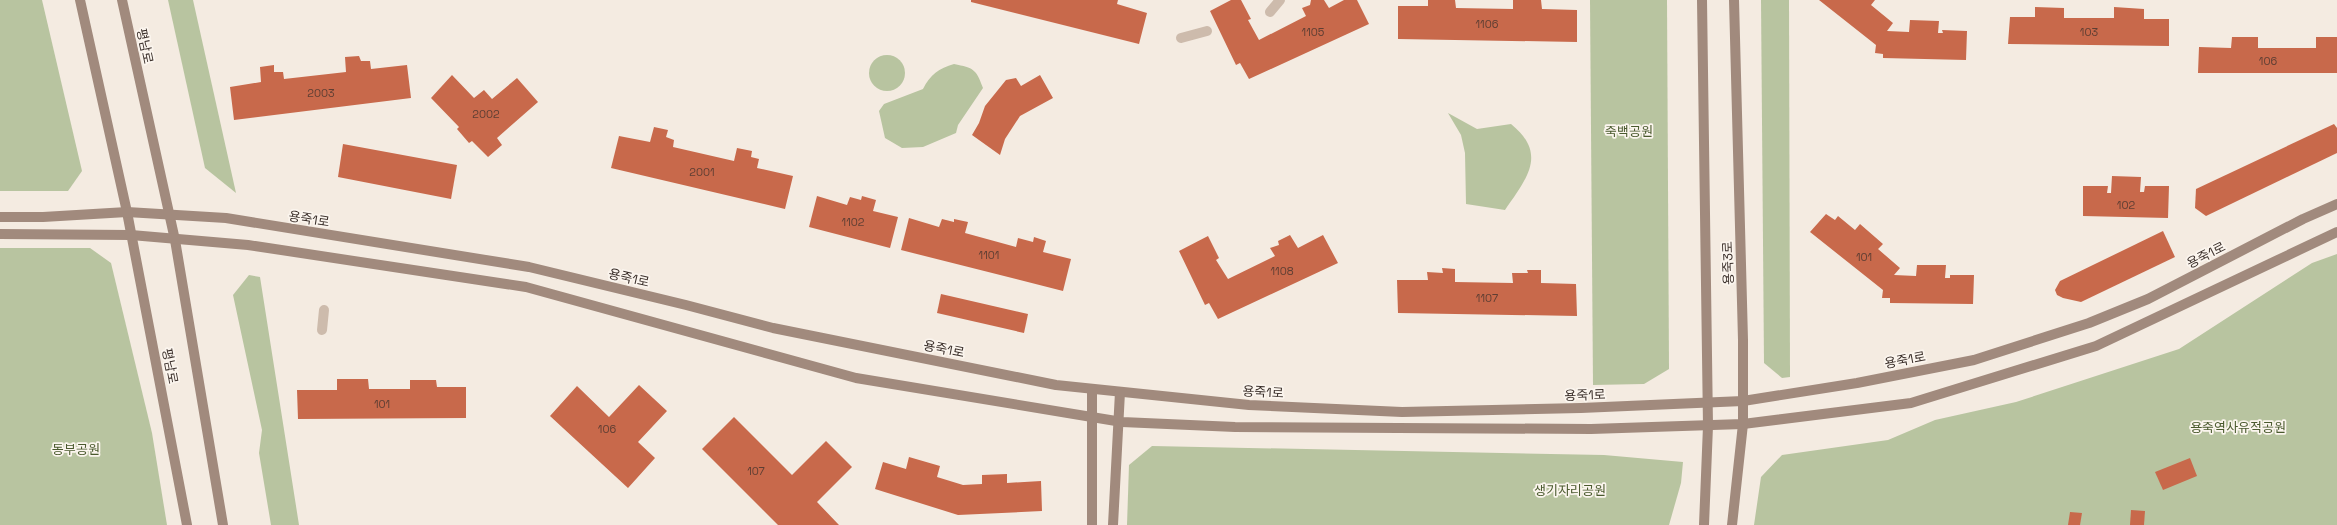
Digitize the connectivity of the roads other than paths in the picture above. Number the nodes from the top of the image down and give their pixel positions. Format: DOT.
graph roads {
  1 [pos="80,0"];
  2 [pos="122,0"];
  3 [pos="1280,0"];
  4 [pos="1702,0"];
  5 [pos="1734,0"];
  6 [pos="1270,12"];
  7 [pos="1207,31"];
  8 [pos="1182,38"];
  9 [pos="2337,204"];
  10 [pos="127,212"];
  11 [pos="168,214"];
  12 [pos="0,217"];
  13 [pos="2337,232"];
  14 [pos="0,234"];
  15 [pos="131,235"];
  16 [pos="175,240"];
  17 [pos="324,310"];
  18 [pos="322,330"];
  19 [pos="1092,388"];
  20 [pos="1120,392"];
  21 [pos="1743,401"];
  22 [pos="1707,402"];
  23 [pos="1092,417"];
  24 [pos="1119,421"];
  25 [pos="1743,424"];
  26 [pos="1708,426"];
  27 [pos="187,525"];
  28 [pos="223,525"];
  29 [pos="1092,525"];
  30 [pos="1113,525"];
  31 [pos="1704,525"];
  32 [pos="1732,525"];
  1 -- 10 [label="street, 평남로"];
  2 -- 11 [label="street, 평남로"];
  3 -- 6 [label="street"];
  4 -- 22 [label="street"];
  5 -- 21 [label="street, 용죽3로"];
  7 -- 8 [label="street"];
  9 -- 21 [label="street, 용죽1로"];
  10 -- 11 [label="street"];
  10 -- 12 [label="street"];
  10 -- 15 [label="street, 평남로"];
  11 -- 16 [label="street, 평남로"];
  11 -- 19 [label="street, 용죽1로"];
  13 -- 25 [label="street"];
  14 -- 15 [label="street"];
  15 -- 16 [label="street"];
  15 -- 27 [label="street, 평남로"];
  16 -- 23 [label="street"];
  16 -- 28 [label="street, 평남로"];
  17 -- 18 [label="street"];
  19 -- 20 [label="street, 용죽1로"];
  19 -- 23 [label="street"];
  20 -- 22 [label="street, 용죽1로"];
  20 -- 24 [label="street"];
  21 -- 22 [label="street, 용죽1로"];
  21 -- 25 [label="street, 용죽3로"];
  22 -- 26 [label="street"];
  23 -- 24 [label="street"];
  23 -- 29 [label="street"];
  24 -- 26 [label="street"];
  24 -- 30 [label="street"];
  25 -- 26 [label="street"];
  25 -- 32 [label="street, 용죽3로"];
  26 -- 31 [label="street"];
}
